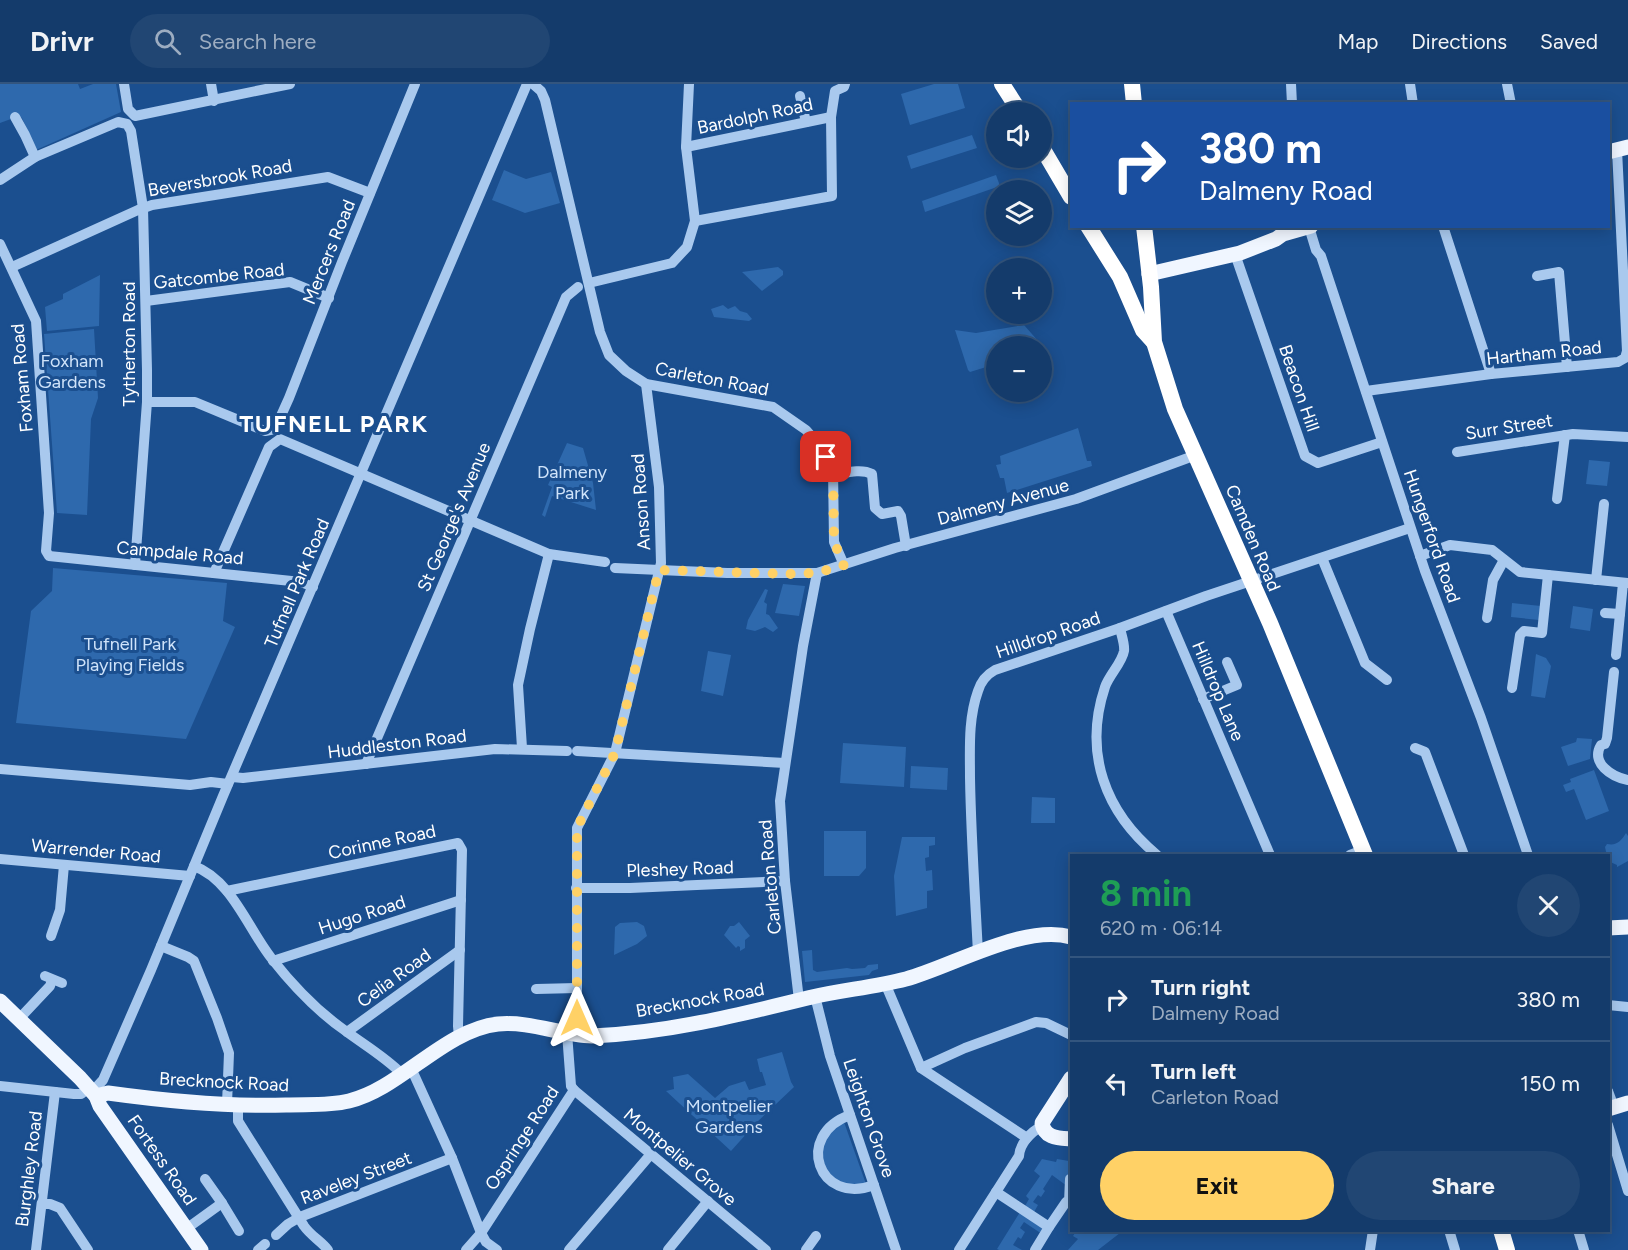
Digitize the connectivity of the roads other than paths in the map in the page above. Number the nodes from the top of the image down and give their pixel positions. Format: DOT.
graph roads {
  1 [pos="124,84"];
  2 [pos="211,84"];
  3 [pos="289,84"];
  4 [pos="416,84"];
  5 [pos="527,84"];
  6 [pos="533,84"];
  7 [pos="689,84"];
  8 [pos="845,84"];
  9 [pos="1002,84"];
  10 [pos="1132,84"];
  11 [pos="1290,84"];
  12 [pos="1410,84"];
  13 [pos="1507,84"];
  14 [pos="800,96"];
  15 [pos="214,101"];
  16 [pos="1014,102"];
  17 [pos="1134,102"];
  18 [pos="1292,102"];
  19 [pos="1413,102"];
  20 [pos="1511,102"];
  21 [pos="15,117"];
  22 [pos="831,117"];
  23 [pos="130,119"];
  24 [pos="806,122"];
  25 [pos="686,147"];
  26 [pos="1618,150"];
  27 [pos="35,157"];
  28 [pos="1052,165"];
  29 [pos="0,180"];
  30 [pos="370,193"];
  31 [pos="1070,195"];
  32 [pos="143,208"];
  33 [pos="695,221"];
  34 [pos="1089,228"];
  35 [pos="1144,228"];
  36 [pos="1306,228"];
  37 [pos="1310,228"];
  38 [pos="1444,228"];
  39 [pos="0,244"];
  40 [pos="1235,254"];
  41 [pos="12,267"];
  42 [pos="1149,274"];
  43 [pos="1537,276"];
  44 [pos="1120,277"];
  45 [pos="589,283"];
  46 [pos="578,287"];
  47 [pos="328,298"];
  48 [pos="146,301"];
  49 [pos="1154,342"];
  50 [pos="1567,367"];
  51 [pos="1491,374"];
  52 [pos="646,384"];
  53 [pos="1366,391"];
  54 [pos="147,402"];
  55 [pos="1565,435"];
  56 [pos="274,436"];
  57 [pos="1628,437"];
  58 [pos="1382,442"];
  59 [pos="1457,452"];
  60 [pos="1196,454"];
  61 [pos="362,474"];
  62 [pos="833,475"];
  63 [pos="1557,499"];
  64 [pos="1604,504"];
  65 [pos="470,520"];
  66 [pos="1410,528"];
  67 [pos="906,546"];
  68 [pos="46,551"];
  69 [pos="549,554"];
  70 [pos="1420,556"];
  71 [pos="1322,558"];
  72 [pos="1504,560"];
  73 [pos="135,565"];
  74 [pos="844,565"];
  75 [pos="659,570"];
  76 [pos="214,573"];
  77 [pos="817,573"];
  78 [pos="1548,575"];
  79 [pos="1596,580"];
  80 [pos="1250,582"];
  81 [pos="1626,583"];
  82 [pos="313,587"];
  83 [pos="1166,610"];
  84 [pos="1605,613"];
  85 [pos="1620,614"];
  86 [pos="1487,618"];
  87 [pos="1119,628"];
  88 [pos="1616,655"];
  89 [pos="1227,662"];
  90 [pos="1614,672"];
  91 [pos="1387,680"];
  92 [pos="1512,688"];
  93 [pos="1203,699"];
  94 [pos="522,748"];
  95 [pos="1415,748"];
  96 [pos="615,753"];
  97 [pos="785,763"];
  98 [pos="366,764"];
  99 [pos="0,769"];
  100 [pos="230,780"];
  101 [pos="1628,780"];
  102 [pos="1359,853"];
  103 [pos="1156,854"];
  104 [pos="1270,854"];
  105 [pos="1464,854"];
  106 [pos="1528,854"];
  107 [pos="0,859"];
  108 [pos="64,865"];
  109 [pos="192,871"];
  110 [pos="785,881"];
  111 [pos="576,888"];
  112 [pos="227,891"];
  113 [pos="461,900"];
  114 [pos="1628,927"];
  115 [pos="1610,928"];
  116 [pos="51,936"];
  117 [pos="1070,937"];
  118 [pos="161,946"];
  119 [pos="460,950"];
  120 [pos="978,953"];
  121 [pos="273,961"];
  122 [pos="53,980"];
  123 [pos="885,984"];
  124 [pos="536,988"];
  125 [pos="577,988"];
  126 [pos="815,996"];
  127 [pos="799,1000"];
  128 [pos="0,1001"];
  129 [pos="1610,1005"];
  130 [pos="1628,1007"];
  131 [pos="19,1019"];
  132 [pos="347,1032"];
  133 [pos="572,1034"];
  134 [pos="1070,1034"];
  135 [pos="459,1037"];
  136 [pos="921,1068"];
  137 [pos="407,1071"];
  138 [pos="1070,1079"];
  139 [pos="0,1086"];
  140 [pos="574,1090"];
  141 [pos="55,1092"];
  142 [pos="92,1092"];
  143 [pos="233,1104"];
  144 [pos="850,1115"];
  145 [pos="1042,1126"];
  146 [pos="1610,1132"];
  147 [pos="1027,1138"];
  148 [pos="1063,1138"];
  149 [pos="651,1154"];
  150 [pos="1019,1156"];
  151 [pos="452,1158"];
  152 [pos="205,1179"];
  153 [pos="1070,1179"];
  154 [pos="874,1185"];
  155 [pos="1628,1191"];
  156 [pos="996,1192"];
  157 [pos="708,1201"];
  158 [pos="222,1203"];
  159 [pos="1070,1203"];
  160 [pos="42,1204"];
  161 [pos="300,1217"];
  162 [pos="1049,1227"];
  163 [pos="186,1229"];
  164 [pos="240,1231"];
  165 [pos="1373,1232"];
  166 [pos="1450,1232"];
  167 [pos="1502,1232"];
  168 [pos="1579,1232"];
  169 [pos="481,1233"];
  170 [pos="276,1235"];
  171 [pos="816,1236"];
  172 [pos="36,1250"];
  173 [pos="88,1250"];
  174 [pos="201,1250"];
  175 [pos="328,1250"];
  176 [pos="466,1250"];
  177 [pos="497,1250"];
  178 [pos="569,1250"];
  179 [pos="668,1250"];
  180 [pos="766,1250"];
  181 [pos="806,1250"];
  182 [pos="896,1250"];
  183 [pos="959,1250"];
  184 [pos="1035,1250"];
  185 [pos="1370,1250"];
  186 [pos="1455,1250"];
  187 [pos="1507,1250"];
  188 [pos="1584,1250"];
  1 -- 23 [label="street, Tytherton Road"];
  2 -- 15 [label="street"];
  3 -- 15 [label="street"];
  4 -- 30 [label="street, Mercers Road"];
  5 -- 61 [label="street, Tufnell Park Road"];
  6 -- 45 [label="street, Carleton Road"];
  7 -- 25 [label="street"];
  8 -- 22 [label="street"];
  9 -- 16 [label="highway"];
  10 -- 17 [label="highway"];
  11 -- 18 [label="street"];
  12 -- 19 [label="street"];
  13 -- 20 [label="street"];
  14 -- 24 [label="street"];
  15 -- 23 [label="street"];
  21 -- 27 [label="street"];
  22 -- 24 [label="street, Bardolph Road"];
  22 -- 33 [label="street"];
  23 -- 27 [label="street"];
  23 -- 32 [label="street, Tytherton Road"];
  24 -- 25 [label="street, Bardolph Road"];
  25 -- 33 [label="street"];
  26 -- 50 [label="street, Hartham Road"];
  27 -- 29 [label="street"];
  28 -- 31 [label="highway"];
  30 -- 32 [label="street, Beversbrook Road"];
  30 -- 47 [label="street, Mercers Road"];
  32 -- 41 [label="street, Beversbrook Road"];
  32 -- 48 [label="street, Tytherton Road"];
  33 -- 45 [label="street"];
  34 -- 44 [label="highway"];
  35 -- 42 [label="highway, Camden Road"];
  36 -- 40 [label="main road"];
  37 -- 53 [label="street, Hungerford Road"];
  38 -- 51 [label="street"];
  39 -- 41 [label="street, Foxham Road"];
  40 -- 42 [label="main road"];
  40 -- 58 [label="street, Beacon Hill"];
  41 -- 68 [label="street, Foxham Road"];
  42 -- 44 [label="highway"];
  42 -- 49 [label="highway, Camden Road"];
  43 -- 50 [label="street"];
  44 -- 49 [label="highway"];
  45 -- 52 [label="street, Carleton Road"];
  46 -- 65 [label="street, St George's Avenue"];
  47 -- 48 [label="street, Gatcombe Road"];
  47 -- 56 [label="street, Mercers Road"];
  48 -- 54 [label="street, Tytherton Road"];
  49 -- 60 [label="highway, Camden Road"];
  50 -- 51 [label="street, Hartham Road"];
  51 -- 53 [label="street, Hartham Road"];
  52 -- 62 [label="street, Carleton Road"];
  52 -- 75 [label="street, Anson Road"];
  53 -- 58 [label="street, Hungerford Road"];
  54 -- 56 [label="street, Dalmeny Avenue"];
  54 -- 73 [label="street, Tytherton Road"];
  55 -- 57 [label="street, Surr Street"];
  55 -- 59 [label="street, Surr Street"];
  55 -- 63 [label="street, Surr Street"];
  56 -- 61 [label="street, Dalmeny Avenue"];
  56 -- 76 [label="street, Mercers Road"];
  58 -- 66 [label="street, Hungerford Road"];
  60 -- 67 [label="street, Dalmeny Avenue"];
  60 -- 80 [label="highway, Camden Road"];
  61 -- 65 [label="street, Dalmeny Avenue"];
  61 -- 82 [label="street, Tufnell Park Road"];
  62 -- 67 [label="street"];
  62 -- 74 [label="street, Carleton Road"];
  64 -- 79 [label="street"];
  65 -- 69 [label="street, Dalmeny Avenue"];
  65 -- 98 [label="street, St George's Avenue"];
  66 -- 70 [label="street, Hungerford Road"];
  66 -- 71 [label="street, Hilldrop Road"];
  67 -- 74 [label="street, Dalmeny Avenue"];
  68 -- 73 [label="street, Campdale Road"];
  69 -- 75 [label="street, Dalmeny Avenue"];
  69 -- 94 [label="street"];
  70 -- 72 [label="street"];
  70 -- 106 [label="street, Hungerford Road"];
  71 -- 80 [label="street, Hilldrop Road"];
  71 -- 91 [label="street"];
  72 -- 78 [label="street"];
  72 -- 86 [label="street"];
  73 -- 76 [label="street, Campdale Road"];
  74 -- 77 [label="street, Dalmeny Avenue"];
  75 -- 77 [label="street, Dalmeny Avenue"];
  75 -- 96 [label="street, Anson Road"];
  76 -- 82 [label="street, Campdale Road"];
  77 -- 97 [label="street, Carleton Road"];
  78 -- 79 [label="street"];
  78 -- 92 [label="street"];
  79 -- 81 [label="street"];
  80 -- 83 [label="street, Hilldrop Road"];
  80 -- 102 [label="highway, Camden Road"];
  81 -- 85 [label="street"];
  82 -- 100 [label="street, Tufnell Park Road"];
  83 -- 87 [label="street, Hilldrop Road"];
  83 -- 93 [label="street, Hilldrop Lane"];
  84 -- 85 [label="street"];
  85 -- 88 [label="street"];
  87 -- 103 [label="street"];
  87 -- 120 [label="street, Hilldrop Road"];
  89 -- 93 [label="street"];
  90 -- 101 [label="street"];
  93 -- 104 [label="street, Hilldrop Lane"];
  94 -- 96 [label="street, Huddleston Road"];
  94 -- 98 [label="street, Huddleston Road"];
  95 -- 105 [label="street"];
  96 -- 97 [label="street, Huddleston Road"];
  96 -- 111 [label="street, Anson Road"];
  97 -- 110 [label="street, Carleton Road"];
  98 -- 100 [label="street, Huddleston Road"];
  99 -- 100 [label="street, Huddleston Road"];
  100 -- 109 [label="street, Tufnell Park Road"];
  107 -- 108 [label="street, Warrender Road"];
  108 -- 109 [label="street, Warrender Road"];
  108 -- 116 [label="street"];
  109 -- 112 [label="street"];
  109 -- 118 [label="street, Tufnell Park Road"];
  110 -- 111 [label="street, Pleshey Road"];
  110 -- 127 [label="street, Carleton Road"];
  111 -- 125 [label="street, Anson Road"];
  112 -- 113 [label="street, Corinne Road"];
  112 -- 121 [label="street"];
  113 -- 119 [label="street, Corinne Road"];
  113 -- 121 [label="street, Hugo Road"];
  114 -- 115 [label="main road"];
  117 -- 120 [label="main road, Brecknock Road"];
  118 -- 142 [label="street, Tufnell Park Road"];
  118 -- 143 [label="street"];
  119 -- 132 [label="street, Celia Road"];
  119 -- 135 [label="street, Corinne Road"];
  120 -- 123 [label="main road, Brecknock Road"];
  121 -- 132 [label="street"];
  122 -- 131 [label="street"];
  123 -- 126 [label="main road, Brecknock Road"];
  123 -- 136 [label="street"];
  124 -- 125 [label="street"];
  125 -- 133 [label="street, Anson Road"];
  126 -- 127 [label="main road, Brecknock Road"];
  126 -- 144 [label="street, Leighton Grove"];
  127 -- 133 [label="main road, Brecknock Road"];
  128 -- 131 [label="main road, Fortess Road"];
  129 -- 130 [label="street"];
  131 -- 142 [label="main road, Fortess Road"];
  132 -- 137 [label="street"];
  133 -- 135 [label="main road, Brecknock Road"];
  133 -- 140 [label="street, Ospringe Road"];
  134 -- 136 [label="street"];
  135 -- 137 [label="main road, Brecknock Road"];
  136 -- 147 [label="street"];
  137 -- 143 [label="main road, Brecknock Road"];
  137 -- 151 [label="street"];
  138 -- 145 [label="main road"];
  139 -- 141 [label="street"];
  140 -- 149 [label="street, Montpelier Grove"];
  140 -- 169 [label="street, Ospringe Road"];
  141 -- 142 [label="street"];
  141 -- 160 [label="street, Burghley Road"];
  142 -- 143 [label="main road, Brecknock Road"];
  142 -- 163 [label="main road, Fortess Road"];
  143 -- 161 [label="street"];
  144 -- 154 [label="street, Leighton Grove"];
  144 -- 154 [label="street"];
  145 -- 147 [label="street"];
  145 -- 148 [label="main road"];
  146 -- 155 [label="street"];
  147 -- 150 [label="street"];
  148 -- 150 [label="street"];
  149 -- 157 [label="street, Montpelier Grove"];
  149 -- 178 [label="street"];
  150 -- 156 [label="street"];
  151 -- 161 [label="street, Raveley Street"];
  151 -- 169 [label="street"];
  152 -- 158 [label="street"];
  153 -- 159 [label="street"];
  154 -- 182 [label="street, Leighton Grove"];
  156 -- 162 [label="street"];
  156 -- 183 [label="street"];
  157 -- 179 [label="street"];
  157 -- 180 [label="street, Montpelier Grove"];
  158 -- 163 [label="street"];
  158 -- 164 [label="street"];
  159 -- 162 [label="street"];
  160 -- 172 [label="street, Burghley Road"];
  160 -- 173 [label="street"];
  161 -- 170 [label="street, Raveley Street"];
  161 -- 175 [label="street"];
  162 -- 184 [label="street"];
  163 -- 174 [label="main road, Fortess Road"];
  165 -- 185 [label="street"];
  166 -- 186 [label="street"];
  167 -- 187 [label="highway"];
  168 -- 188 [label="street"];
  169 -- 176 [label="street, Ospringe Road"];
  169 -- 177 [label="street"];
  171 -- 181 [label="street"];
}
